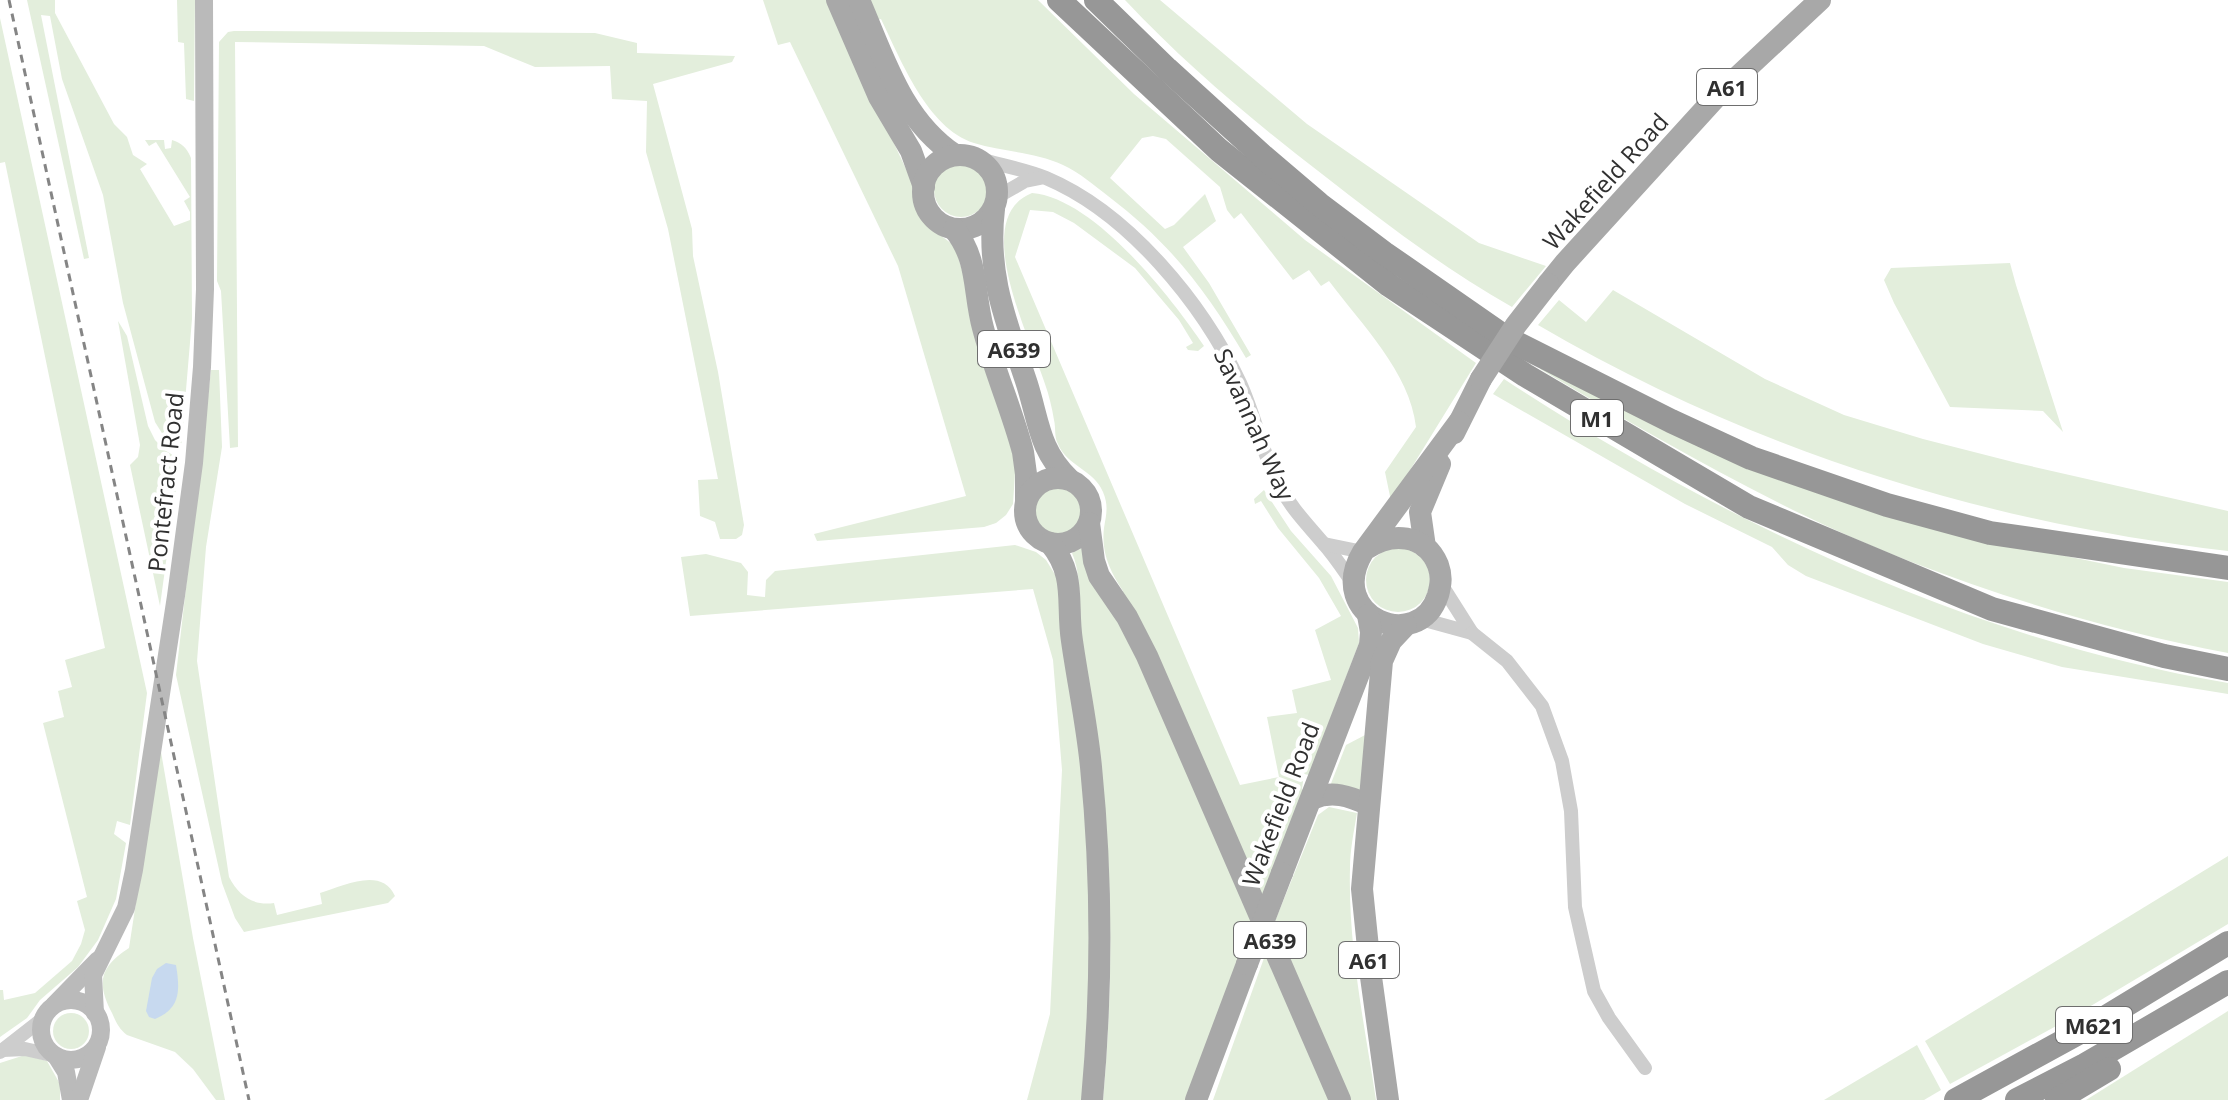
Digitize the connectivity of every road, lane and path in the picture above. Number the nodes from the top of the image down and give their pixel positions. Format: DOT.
graph roads {
  1 [pos="204,0"];
  2 [pos="837,0"];
  3 [pos="859,0"];
  4 [pos="1059,0"];
  5 [pos="1096,0"];
  6 [pos="1820,0"];
  7 [pos="966,157"];
  8 [pos="1044,177"];
  9 [pos="924,187"];
  10 [pos="996,203"];
  11 [pos="954,229"];
  12 [pos="1459,422"];
  13 [pos="1069,479"];
  14 [pos="1026,500"];
  15 [pos="1089,523"];
  16 [pos="1050,543"];
  17 [pos="1324,544"];
  18 [pos="1425,547"];
  19 [pos="1364,551"];
  20 [pos="2228,568"];
  21 [pos="1352,582"];
  22 [pos="1441,584"];
  23 [pos="1368,615"];
  24 [pos="1413,622"];
  25 [pos="1472,633"];
  26 [pos="2228,669"];
  27 [pos="1312,799"];
  28 [pos="1369,805"];
  29 [pos="2228,943"];
  30 [pos="100,958"];
  31 [pos="2228,982"];
  32 [pos="2228,990"];
  33 [pos="47,1013"];
  34 [pos="95,1013"];
  35 [pos="97,1044"];
  36 [pos="1,1051"];
  37 [pos="56,1056"];
  38 [pos="1645,1068"];
  39 [pos="71,1100"];
  40 [pos="79,1100"];
  41 [pos="1092,1100"];
  42 [pos="1196,1100"];
  43 [pos="1340,1100"];
  44 [pos="1388,1100"];
  45 [pos="1956,1100"];
  46 [pos="2017,1100"];
  47 [pos="2057,1100"];
  1 -- 30 [label="main road, Pontefract Road"];
  2 -- 9 [label="main road"];
  3 -- 7 [label="main road"];
  4 -- 26 [label="highway, M1"];
  5 -- 20 [label="highway, M1"];
  6 -- 12 [label="main road, Wakefield Road / A61, bridge"];
  7 -- 8 [label="street, Savannah Way"];
  7 -- 9 [label="main road"];
  7 -- 10 [label="main road"];
  8 -- 10 [label="street"];
  8 -- 17 [label="street, Savannah Way"];
  9 -- 11 [label="main road"];
  10 -- 11 [label="main road"];
  10 -- 13 [label="main road, A639"];
  11 -- 14 [label="main road, A639"];
  12 -- 18 [label="main road, Wakefield Road / A61"];
  12 -- 19 [label="main road, Wakefield Road / A61"];
  13 -- 14 [label="main road"];
  13 -- 15 [label="main road"];
  14 -- 16 [label="main road"];
  15 -- 16 [label="main road"];
  15 -- 43 [label="main road, A639"];
  16 -- 41 [label="main road"];
  17 -- 19 [label="street"];
  17 -- 21 [label="street, Savannah Way"];
  18 -- 19 [label="main road"];
  18 -- 22 [label="main road, Wakefield Road / A61"];
  19 -- 21 [label="main road, Wakefield Road / A61"];
  21 -- 23 [label="main road, Wakefield Road"];
  22 -- 24 [label="main road, A61"];
  22 -- 25 [label="street"];
  23 -- 24 [label="main road"];
  23 -- 27 [label="main road, Wakefield Road"];
  24 -- 25 [label="street"];
  24 -- 28 [label="main road, A61"];
  25 -- 38 [label="street"];
  27 -- 28 [label="main road"];
  27 -- 42 [label="main road, Wakefield Road, bridge"];
  28 -- 44 [label="main road, A61"];
  29 -- 45 [label="highway, M621"];
  30 -- 33 [label="main road, Pontefract Road"];
  30 -- 34 [label="main road, Pontefract Road"];
  31 -- 46 [label="highway, M621"];
  32 -- 47 [label="highway, M621"];
  33 -- 34 [label="main road"];
  33 -- 36 [label="street"];
  33 -- 37 [label="main road"];
  34 -- 35 [label="main road"];
  35 -- 37 [label="main road"];
  35 -- 40 [label="main road"];
  36 -- 37 [label="street"];
  37 -- 39 [label="main road"];
}
